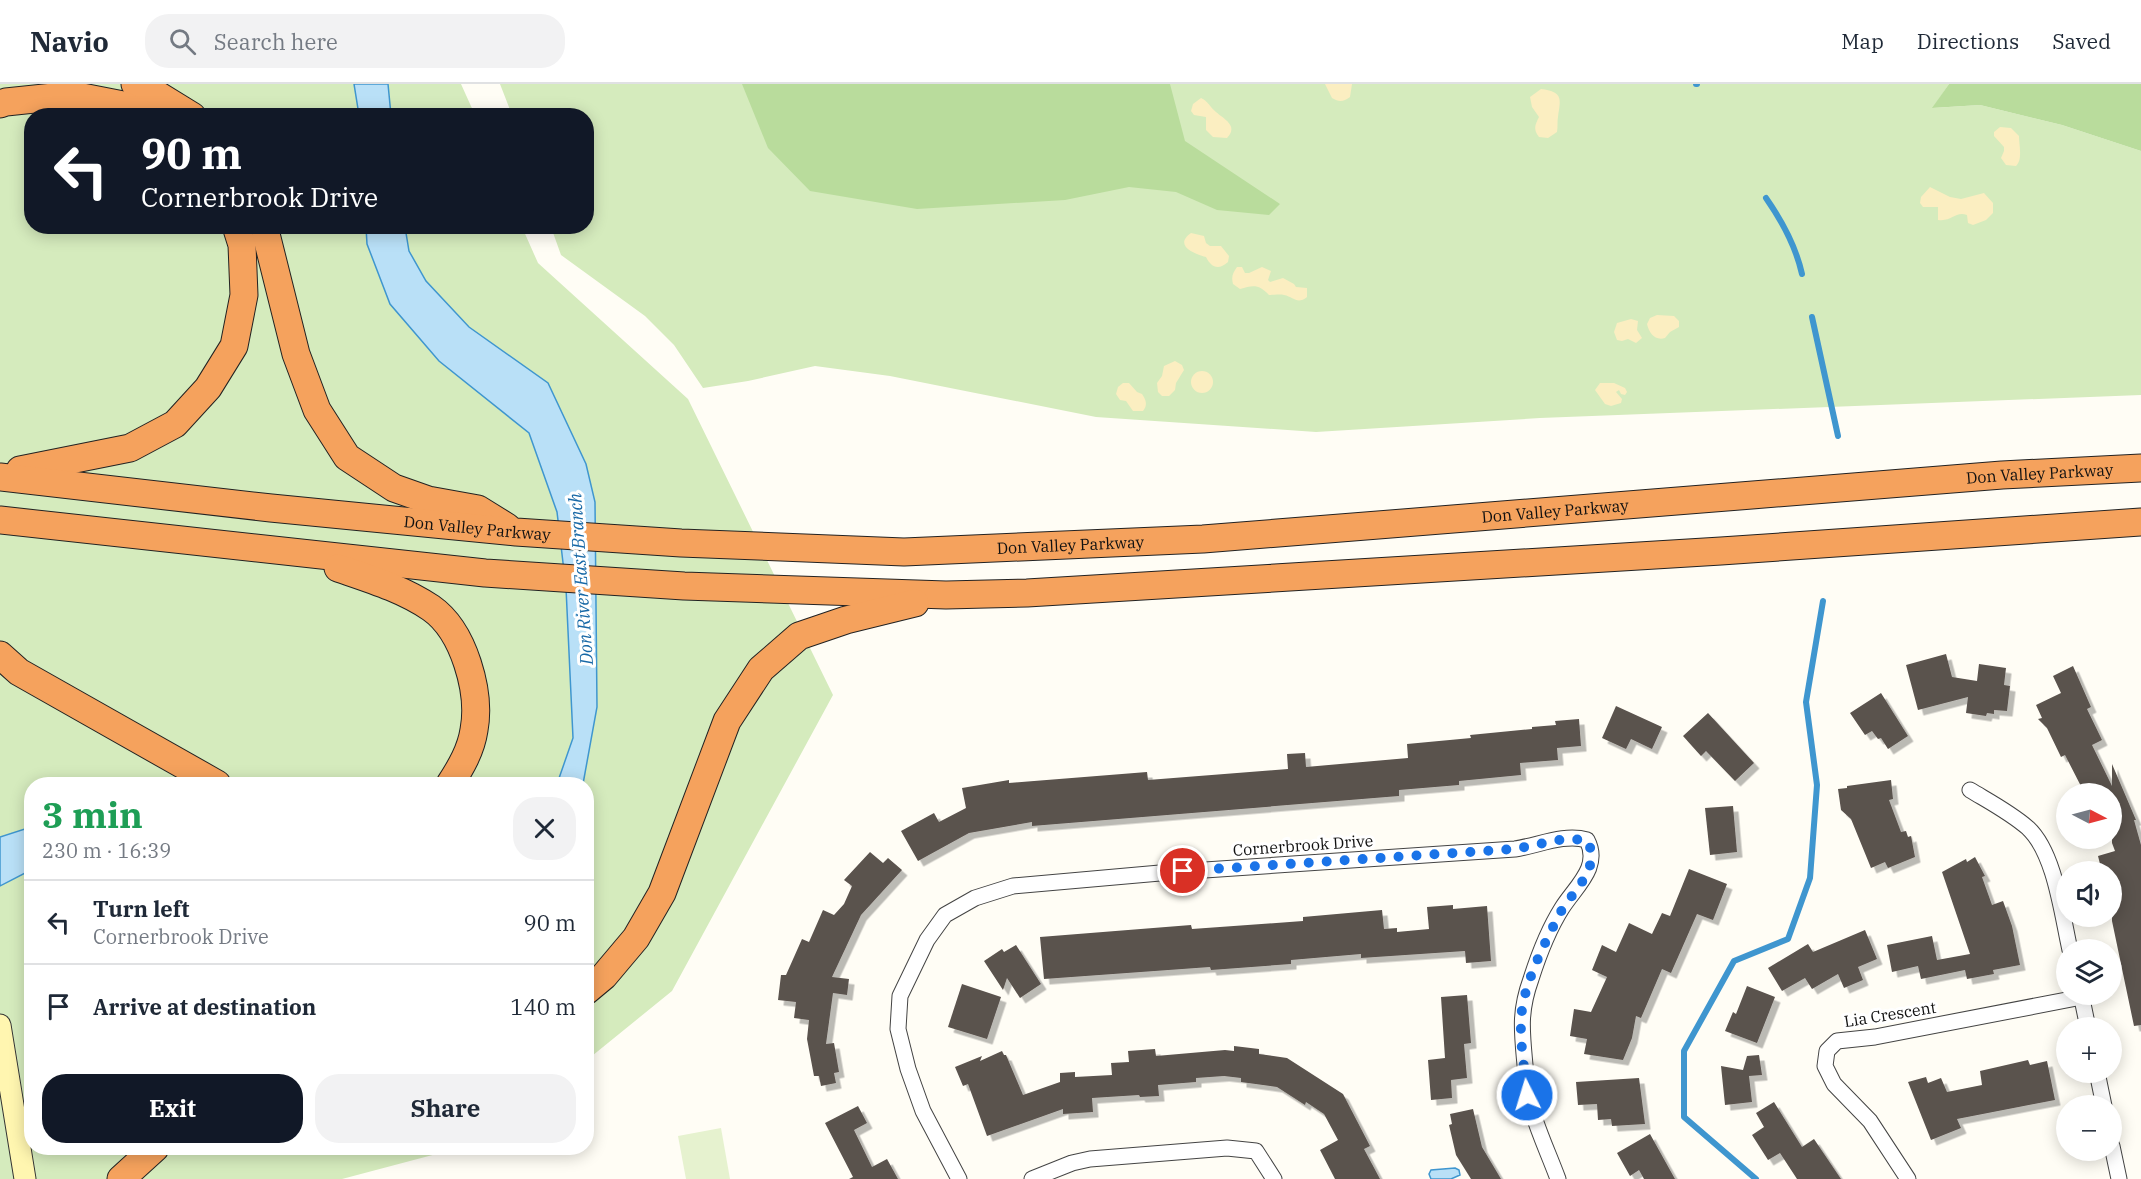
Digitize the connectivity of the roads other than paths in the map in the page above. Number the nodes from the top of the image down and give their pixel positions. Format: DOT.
graph roads {
  1 [pos="135,84"];
  2 [pos="0,104"];
  3 [pos="129,108"];
  4 [pos="179,108"];
  5 [pos="239,234"];
  6 [pos="266,234"];
  7 [pos="2141,468"];
  8 [pos="0,475"];
  9 [pos="0,520"];
  10 [pos="2141,522"];
  11 [pos="516,532"];
  12 [pos="291,552"];
  13 [pos="946,595"];
  14 [pos="0,655"];
  15 [pos="205,777"];
  16 [pos="454,777"];
  17 [pos="1970,790"];
  18 [pos="2067,939"];
  19 [pos="594,984"];
  20 [pos="2056,1001"];
  21 [pos="0,1025"];
  22 [pos="147,1155"];
  23 [pos="2115,1161"];
  24 [pos="25,1179"];
  25 [pos="121,1179"];
  26 [pos="959,1179"];
  27 [pos="1032,1179"];
  28 [pos="1274,1179"];
  29 [pos="1558,1179"];
  30 [pos="1908,1179"];
  31 [pos="2118,1179"];
  1 -- 4 [label="highway"];
  2 -- 3 [label="highway"];
  5 -- 8 [label="highway"];
  6 -- 11 [label="highway"];
  7 -- 11 [label="highway, Don Valley Parkway"];
  8 -- 11 [label="highway, Don Valley Parkway"];
  9 -- 12 [label="highway"];
  10 -- 13 [label="highway"];
  12 -- 13 [label="highway"];
  12 -- 16 [label="highway"];
  13 -- 19 [label="highway"];
  14 -- 15 [label="highway"];
  17 -- 18 [label="street"];
  20 -- 30 [label="street, Lia Crescent"];
  21 -- 24 [label="main road"];
  22 -- 25 [label="highway"];
  23 -- 31 [label="street"];
  26 -- 29 [label="street, Cornerbrook Drive"];
  27 -- 28 [label="street"];
}
